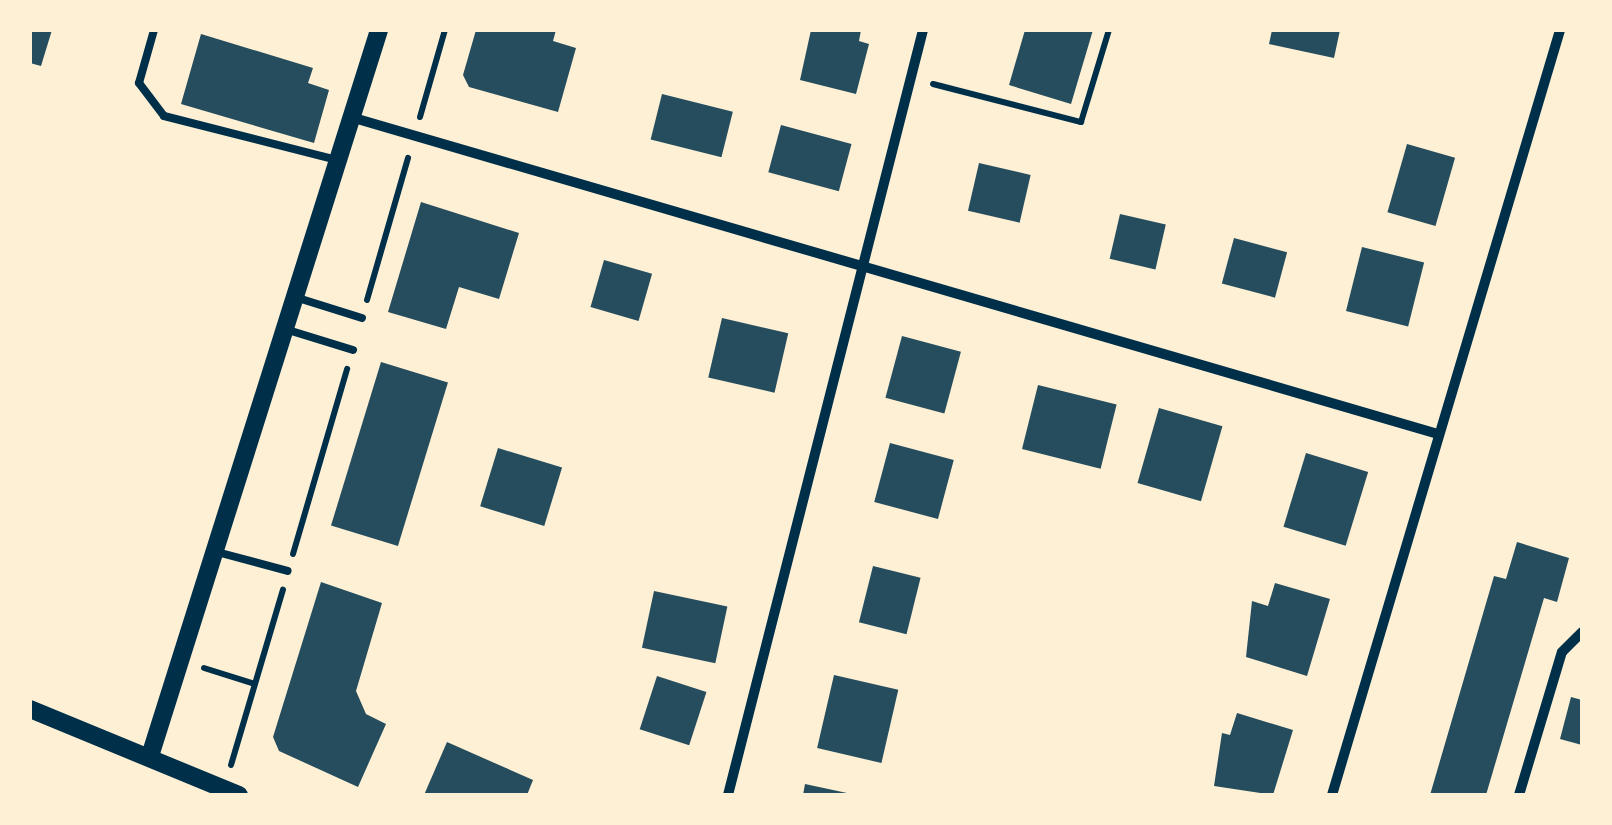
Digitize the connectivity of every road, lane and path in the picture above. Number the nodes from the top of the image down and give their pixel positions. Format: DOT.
graph roads {
  1 [pos="154,30"];
  2 [pos="379,30"];
  3 [pos="445,30"];
  4 [pos="922,30"];
  5 [pos="1109,30"];
  6 [pos="1560,30"];
  7 [pos="909,78"];
  8 [pos="354,118"];
  9 [pos="415,135"];
  10 [pos="340,160"];
  11 [pos="859,270"];
  12 [pos="298,298"];
  13 [pos="362,318"];
  14 [pos="288,330"];
  15 [pos="353,350"];
  16 [pos="1438,434"];
  17 [pos="217,552"];
  18 [pos="288,571"];
  19 [pos="1582,632"];
  20 [pos="181,660"];
  21 [pos="255,684"];
  22 [pos="30,709"];
  23 [pos="150,756"];
  24 [pos="232,792"];
  25 [pos="728,795"];
  26 [pos="1332,795"];
  27 [pos="1519,795"];
  1 -- 10 [label="lane"];
  2 -- 8 [label="street"];
  3 -- 9 [label="path"];
  4 -- 7 [label="street"];
  5 -- 7 [label="path"];
  6 -- 16 [label="street"];
  7 -- 11 [label="street"];
  8 -- 9 [label="street"];
  8 -- 10 [label="street"];
  9 -- 11 [label="street"];
  9 -- 13 [label="path"];
  10 -- 12 [label="street"];
  11 -- 16 [label="street"];
  11 -- 25 [label="street"];
  12 -- 13 [label="lane"];
  12 -- 14 [label="street"];
  14 -- 15 [label="lane"];
  14 -- 17 [label="street"];
  15 -- 18 [label="path"];
  16 -- 26 [label="street"];
  17 -- 18 [label="lane"];
  17 -- 20 [label="street"];
  18 -- 21 [label="path"];
  19 -- 27 [label="street"];
  20 -- 21 [label="path"];
  20 -- 23 [label="street"];
  21 -- 24 [label="path"];
  22 -- 23 [label="street"];
  23 -- 24 [label="street"];
}
